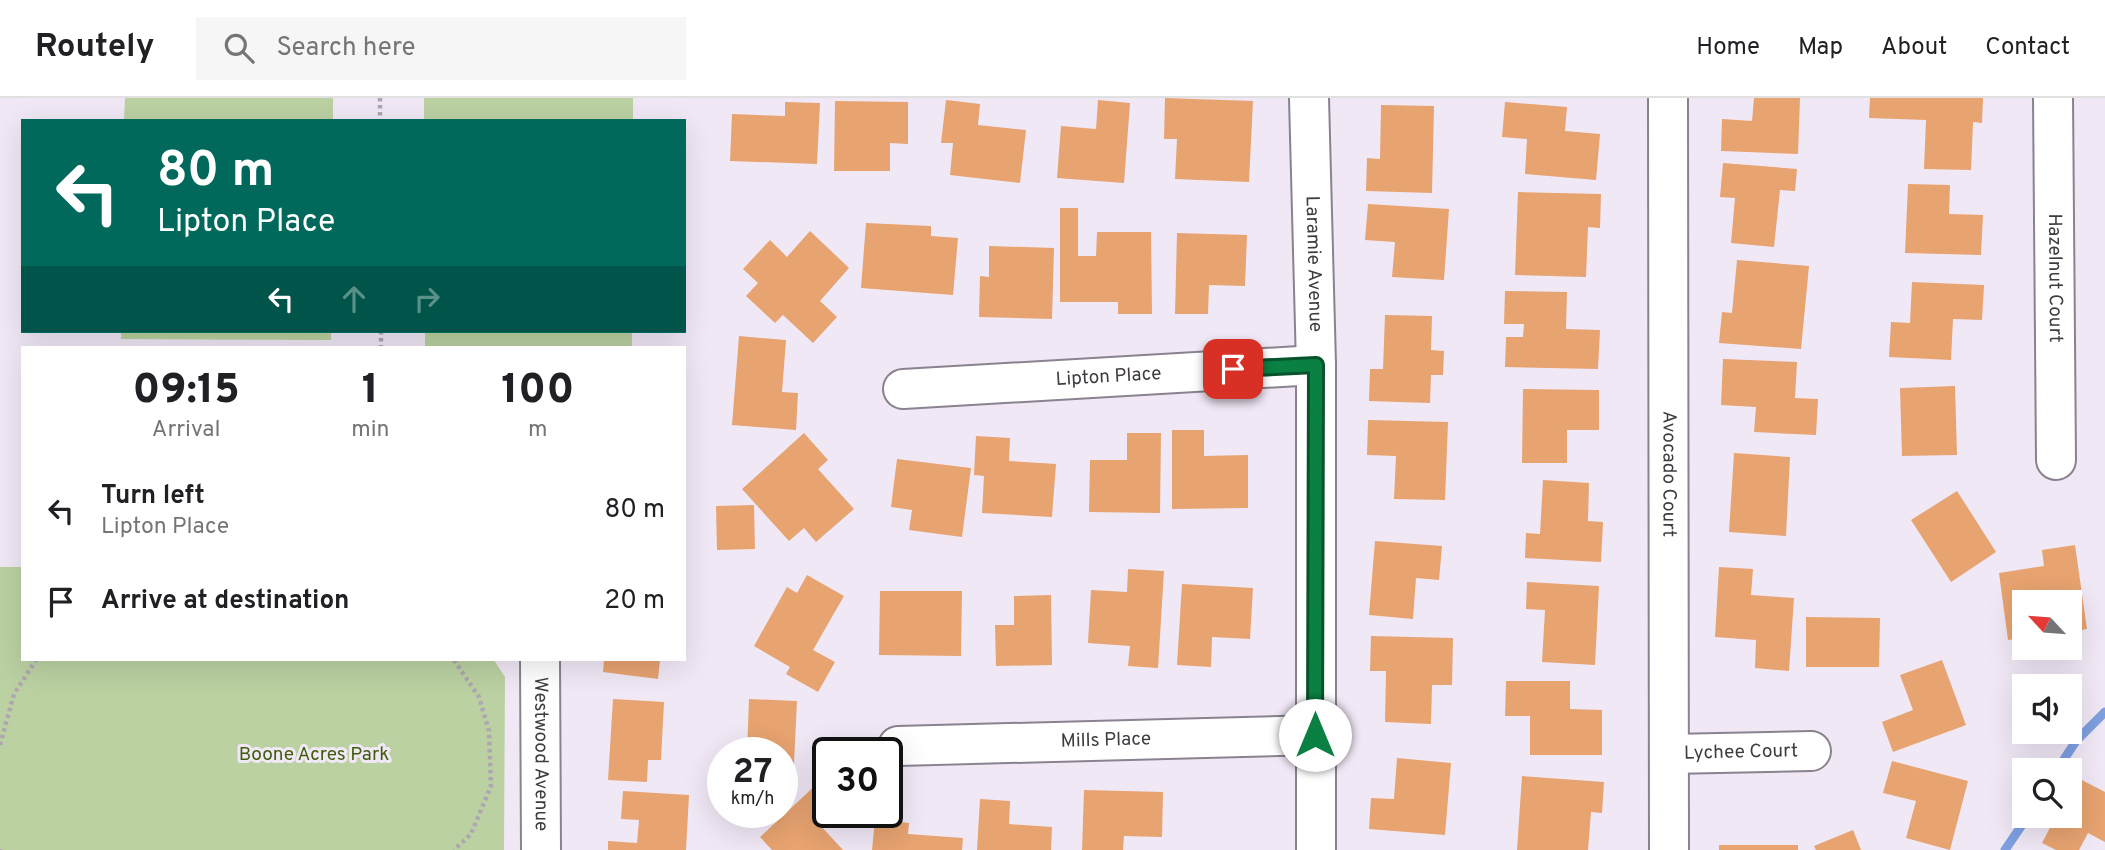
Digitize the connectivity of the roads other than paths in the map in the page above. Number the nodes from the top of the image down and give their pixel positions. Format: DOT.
graph roads {
  1 [pos="1309,98"];
  2 [pos="1668,98"];
  3 [pos="2053,98"];
  4 [pos="1316,365"];
  5 [pos="903,389"];
  6 [pos="2056,460"];
  7 [pos="540,661"];
  8 [pos="1315,735"];
  9 [pos="903,746"];
  10 [pos="1811,751"];
  11 [pos="1669,754"];
  12 [pos="541,850"];
  13 [pos="1315,850"];
  14 [pos="1669,850"];
  1 -- 4 [label="street, Laramie Avenue"];
  2 -- 11 [label="street, Avocado Court"];
  3 -- 6 [label="street, Hazelnut Court"];
  4 -- 5 [label="street, Lipton Place"];
  4 -- 8 [label="street, Laramie Avenue"];
  7 -- 12 [label="street, Westwood Avenue"];
  8 -- 9 [label="street, Mills Place"];
  8 -- 13 [label="street, Laramie Avenue"];
  10 -- 11 [label="street, Lychee Court"];
  11 -- 14 [label="street, Avocado Court"];
}
